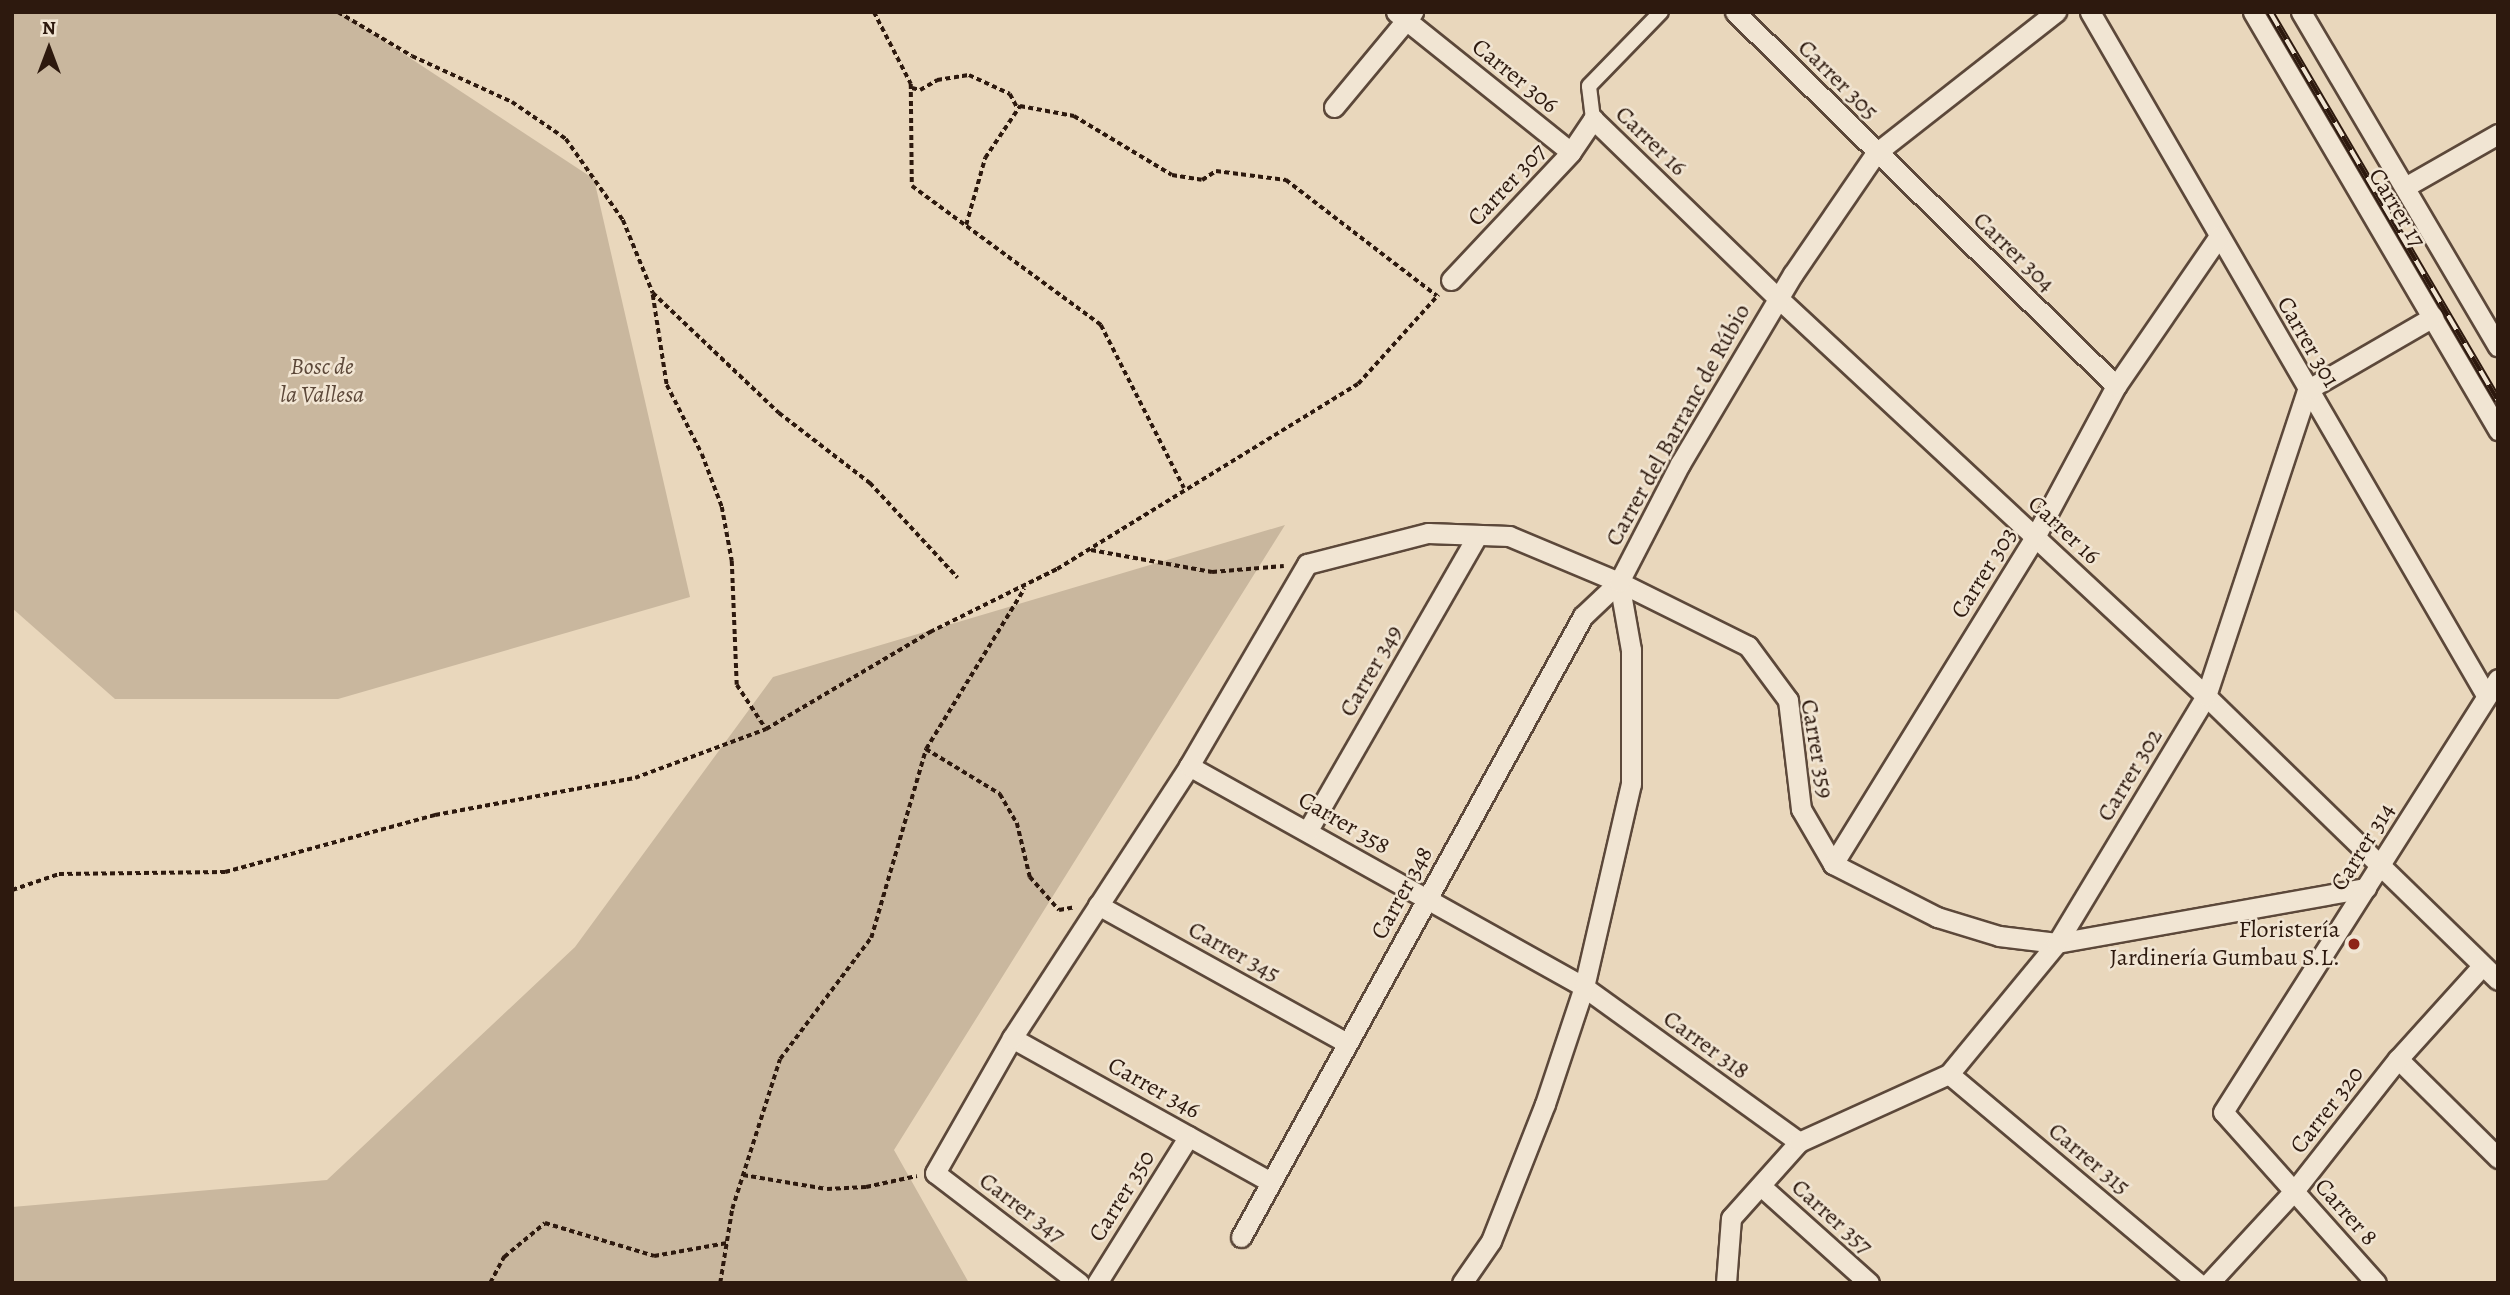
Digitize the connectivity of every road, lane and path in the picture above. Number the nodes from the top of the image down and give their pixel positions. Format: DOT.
graph roads {
  1 [pos="338,12"];
  2 [pos="874,12"];
  3 [pos="1661,12"];
  4 [pos="1735,12"];
  5 [pos="2056,12"];
  6 [pos="2091,12"];
  7 [pos="2253,12"];
  8 [pos="2301,12"];
  9 [pos="1405,15"];
  10 [pos="911,87"];
  11 [pos="1334,107"];
  12 [pos="1018,109"];
  13 [pos="1593,119"];
  14 [pos="2498,134"];
  15 [pos="1571,152"];
  16 [pos="1877,153"];
  17 [pos="2405,187"];
  18 [pos="966,225"];
  19 [pos="2219,236"];
  20 [pos="1451,280"];
  21 [pos="653,293"];
  22 [pos="1437,296"];
  23 [pos="1778,298"];
  24 [pos="2433,317"];
  25 [pos="2498,346"];
  26 [pos="2116,386"];
  27 [pos="2307,390"];
  28 [pos="2498,430"];
  29 [pos="1184,488"];
  30 [pos="1476,537"];
  31 [pos="2035,537"];
  32 [pos="1089,549"];
  33 [pos="1307,564"];
  34 [pos="958,578"];
  35 [pos="1619,582"];
  36 [pos="1026,587"];
  37 [pos="2492,687"];
  38 [pos="2206,696"];
  39 [pos="766,729"];
  40 [pos="926,749"];
  41 [pos="1189,765"];
  42 [pos="1308,830"];
  43 [pos="1833,864"];
  44 [pos="2381,865"];
  45 [pos="2366,888"];
  46 [pos="12,890"];
  47 [pos="1427,899"];
  48 [pos="1098,905"];
  49 [pos="2057,943"];
  50 [pos="2482,966"];
  51 [pos="2498,980"];
  52 [pos="1584,987"];
  53 [pos="1012,1038"];
  54 [pos="1346,1043"];
  55 [pos="2398,1059"];
  56 [pos="1949,1074"];
  57 [pos="2223,1112"];
  58 [pos="1189,1136"];
  59 [pos="1799,1142"];
  60 [pos="2498,1158"];
  61 [pos="934,1172"];
  62 [pos="743,1175"];
  63 [pos="1271,1182"];
  64 [pos="1762,1187"];
  65 [pos="2294,1191"];
  66 [pos="1241,1237"];
  67 [pos="727,1243"];
  68 [pos="490,1283"];
  69 [pos="720,1283"];
  70 [pos="1079,1283"];
  71 [pos="1097,1283"];
  72 [pos="1462,1283"];
  73 [pos="1726,1283"];
  74 [pos="1869,1283"];
  75 [pos="2198,1283"];
  76 [pos="2209,1283"];
  77 [pos="2376,1283"];
  1 -- 21 [label="path"];
  2 -- 10 [label="path"];
  3 -- 13 [label="street"];
  4 -- 16 [label="street, Carrer 305"];
  5 -- 16 [label="street, Carrer del Barranc de Rúbio"];
  6 -- 19 [label="street, Carrer 301"];
  7 -- 24 [label="street, Carrer 17"];
  8 -- 17 [label="street, Carrer 17"];
  9 -- 11 [label="street"];
  9 -- 15 [label="street, Carrer 306"];
  10 -- 12 [label="path"];
  10 -- 18 [label="path"];
  12 -- 18 [label="path"];
  12 -- 22 [label="path"];
  13 -- 15 [label="street, Carrer 307"];
  13 -- 23 [label="street, Carrer 16"];
  14 -- 17 [label="street"];
  15 -- 20 [label="street, Carrer 307"];
  16 -- 23 [label="street, Carrer del Barranc de Rúbio"];
  16 -- 26 [label="street, Carrer 304"];
  17 -- 25 [label="street, Carrer 17"];
  18 -- 29 [label="path"];
  19 -- 26 [label="street, Carrer 303"];
  19 -- 27 [label="street, Carrer 301"];
  20 -- 22 [label="path"];
  21 -- 34 [label="path"];
  21 -- 39 [label="path"];
  22 -- 29 [label="path"];
  23 -- 31 [label="street, Carrer 16"];
  23 -- 35 [label="street, Carrer del Barranc de Rúbio"];
  24 -- 27 [label="street"];
  24 -- 28 [label="street, Carrer 17"];
  26 -- 31 [label="street, Carrer 303"];
  27 -- 37 [label="street, Carrer 301"];
  27 -- 38 [label="street, Carrer 302"];
  29 -- 32 [label="path"];
  30 -- 33 [label="street, Carrer 359"];
  30 -- 35 [label="street, Carrer 359"];
  30 -- 42 [label="street, Carrer 349"];
  31 -- 38 [label="street, Carrer 16"];
  31 -- 43 [label="street, Carrer 303"];
  32 -- 33 [label="path"];
  32 -- 36 [label="path"];
  33 -- 41 [label="street"];
  35 -- 43 [label="street, Carrer 359"];
  35 -- 47 [label="street, Carrer 348"];
  35 -- 52 [label="street, Carrer del Barranc de Rúbio"];
  36 -- 39 [label="path"];
  36 -- 40 [label="path"];
  37 -- 44 [label="street, Carrer 314"];
  38 -- 44 [label="street, Carrer 16"];
  38 -- 49 [label="street, Carrer 302"];
  39 -- 46 [label="path"];
  40 -- 48 [label="path"];
  40 -- 62 [label="path"];
  41 -- 42 [label="street, Carrer 358"];
  41 -- 48 [label="street"];
  42 -- 47 [label="street, Carrer 358"];
  43 -- 49 [label="street"];
  44 -- 45 [label="street, Carrer 314"];
  44 -- 50 [label="street, Carrer 16"];
  45 -- 49 [label="street"];
  45 -- 57 [label="street, Carrer 314"];
  47 -- 52 [label="street, Carrer 358"];
  47 -- 54 [label="street, Carrer 348"];
  48 -- 53 [label="street"];
  48 -- 54 [label="street, Carrer 345"];
  49 -- 56 [label="street, Carrer 302"];
  50 -- 51 [label="street, Carrer 16"];
  50 -- 55 [label="street, Carrer 320"];
  52 -- 59 [label="street, Carrer 318"];
  52 -- 72 [label="street, Carrer del Barranc de Rúbio"];
  53 -- 58 [label="street, Carrer 346"];
  53 -- 61 [label="street"];
  54 -- 63 [label="street, Carrer 348"];
  55 -- 60 [label="street"];
  55 -- 65 [label="street, Carrer 320"];
  56 -- 59 [label="street, Carrer 302"];
  56 -- 75 [label="street, Carrer 315"];
  57 -- 65 [label="street, Carrer 8"];
  58 -- 63 [label="street, Carrer 346"];
  58 -- 71 [label="street, Carrer 350"];
  59 -- 64 [label="street, Carrer 302"];
  61 -- 62 [label="path"];
  61 -- 70 [label="street, Carrer 347"];
  62 -- 67 [label="path"];
  63 -- 66 [label="street, Carrer 348"];
  64 -- 73 [label="street, Carrer 302"];
  64 -- 74 [label="street, Carrer 357"];
  65 -- 76 [label="street, Carrer 320"];
  65 -- 77 [label="street, Carrer 8"];
  67 -- 68 [label="path"];
  67 -- 69 [label="path"];
}
